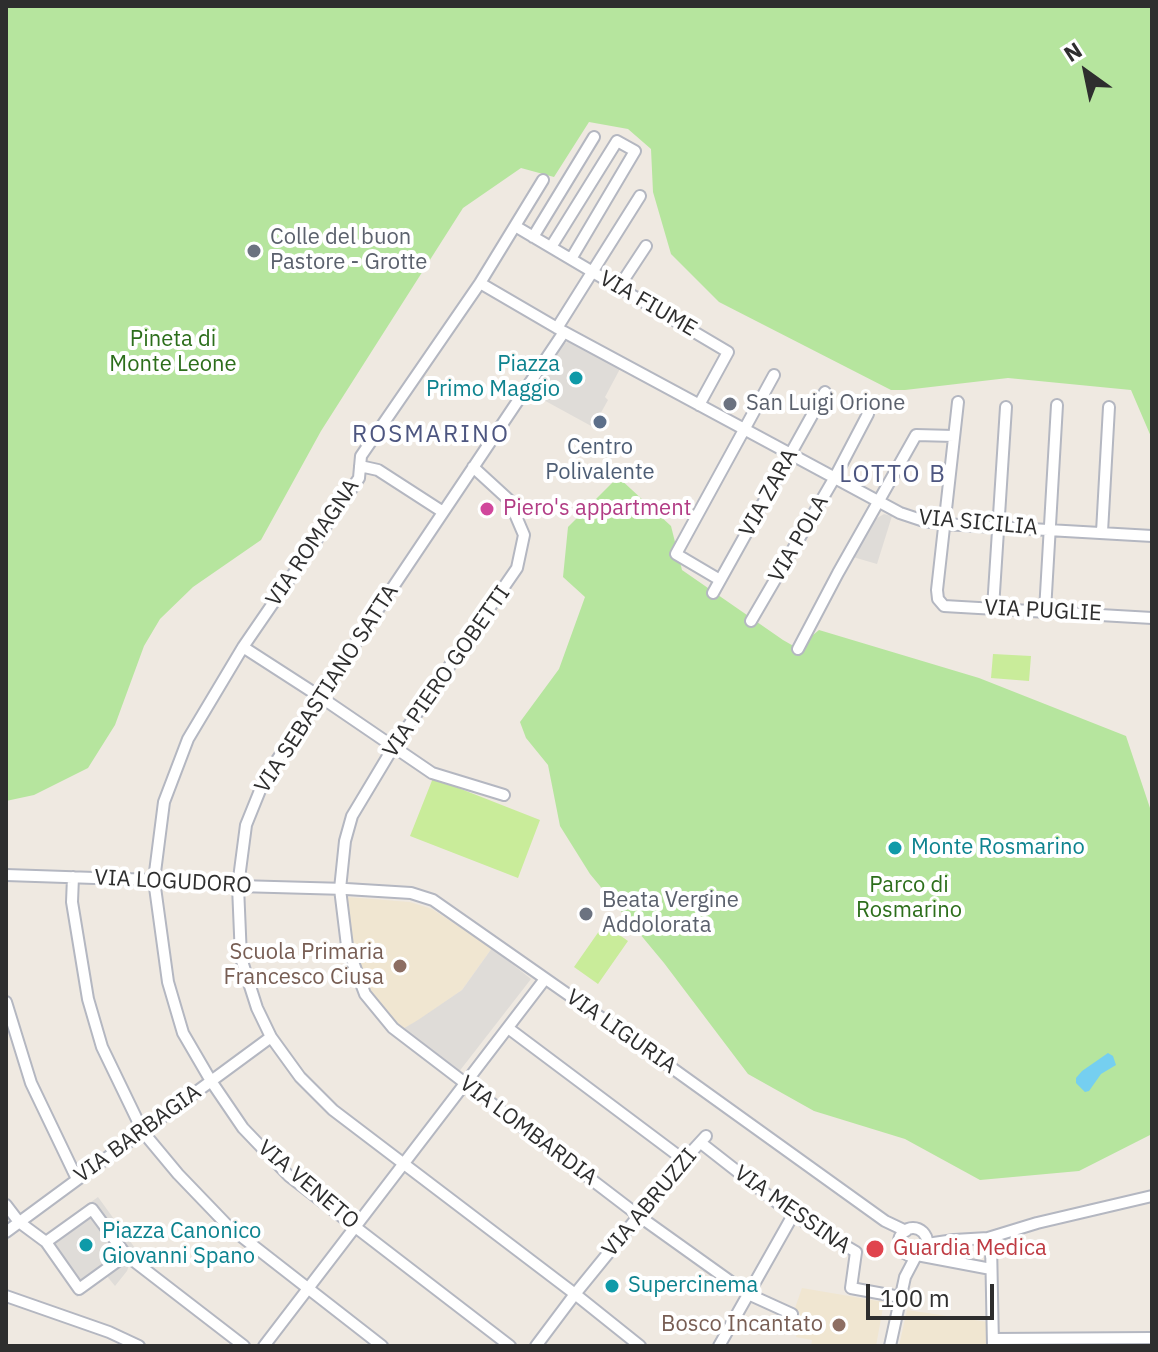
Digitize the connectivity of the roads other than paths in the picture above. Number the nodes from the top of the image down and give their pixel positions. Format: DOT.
graph roads {
  1 [pos="594,137"];
  2 [pos="543,180"];
  3 [pos="640,196"];
  4 [pos="515,226"];
  5 [pos="533,237"];
  6 [pos="646,246"];
  7 [pos="551,247"];
  8 [pos="571,259"];
  9 [pos="592,272"];
  10 [pos="480,283"];
  11 [pos="619,287"];
  12 [pos="561,330"];
  13 [pos="774,375"];
  14 [pos="825,392"];
  15 [pos="958,402"];
  16 [pos="699,405"];
  17 [pos="1057,405"];
  18 [pos="1006,407"];
  19 [pos="1109,407"];
  20 [pos="868,414"];
  21 [pos="745,430"];
  22 [pos="954,436"];
  23 [pos="791,454"];
  24 [pos="360,466"];
  25 [pos="473,467"];
  26 [pos="834,478"];
  27 [pos="878,503"];
  28 [pos="443,512"];
  29 [pos="944,524"];
  30 [pos="997,526"];
  31 [pos="1051,529"];
  32 [pos="1102,532"];
  33 [pos="1152,536"];
  34 [pos="720,580"];
  35 [pos="713,593"];
  36 [pos="993,608"];
  37 [pos="1045,611"];
  38 [pos="1152,618"];
  39 [pos="751,621"];
  40 [pos="243,647"];
  41 [pos="798,649"];
  42 [pos="319,696"];
  43 [pos="394,746"];
  44 [pos="504,795"];
  45 [pos="6,875"];
  46 [pos="73,877"];
  47 [pos="154,880"];
  48 [pos="238,886"];
  49 [pos="340,889"];
  50 [pos="545,979"];
  51 [pos="6,1002"];
  52 [pos="508,1028"];
  53 [pos="271,1037"];
  54 [pos="211,1081"];
  55 [pos="465,1084"];
  56 [pos="143,1132"];
  57 [pos="704,1139"];
  58 [pos="684,1160"];
  59 [pos="404,1164"];
  60 [pos="77,1179"];
  61 [pos="1152,1196"];
  62 [pos="6,1205"];
  63 [pos="793,1215"];
  64 [pos="639,1216"];
  65 [pos="19,1222"];
  66 [pos="356,1226"];
  67 [pos="6,1232"];
  68 [pos="988,1238"];
  69 [pos="902,1239"];
  70 [pos="926,1239"];
  71 [pos="46,1242"];
  72 [pos="126,1255"];
  73 [pos="916,1256"];
  74 [pos="991,1269"];
  75 [pos="905,1277"];
  76 [pos="308,1289"];
  77 [pos="575,1294"];
  78 [pos="748,1294"];
  79 [pos="6,1296"];
  80 [pos="900,1297"];
  81 [pos="792,1314"];
  82 [pos="1152,1338"];
  83 [pos="993,1342"];
  84 [pos="139,1346"];
  85 [pos="244,1346"];
  86 [pos="264,1346"];
  87 [pos="382,1346"];
  88 [pos="510,1346"];
  89 [pos="536,1346"];
  90 [pos="640,1346"];
  91 [pos="719,1346"];
  92 [pos="890,1346"];
  1 -- 5 [label="street"];
  2 -- 4 [label="street, VIA ROMAGNA"];
  3 -- 9 [label="street, VIA SEBASTIANO SATTA"];
  4 -- 5 [label="street, VIA FIUME"];
  4 -- 10 [label="street, VIA ROMAGNA"];
  5 -- 7 [label="street, VIA FIUME"];
  6 -- 11 [label="street"];
  7 -- 8 [label="street, VIA FIUME"];
  7 -- 8 [label="street"];
  8 -- 9 [label="street, VIA FIUME"];
  9 -- 11 [label="street, VIA FIUME"];
  9 -- 12 [label="street, VIA SEBASTIANO SATTA"];
  10 -- 12 [label="street, VIA SICILIA"];
  10 -- 24 [label="street, VIA ROMAGNA"];
  11 -- 16 [label="street, VIA FIUME"];
  12 -- 16 [label="street, VIA SICILIA"];
  12 -- 25 [label="street, VIA SEBASTIANO SATTA"];
  13 -- 21 [label="street"];
  14 -- 23 [label="street, VIA ZARA"];
  15 -- 22 [label="street"];
  16 -- 21 [label="street, VIA SICILIA"];
  17 -- 31 [label="street"];
  18 -- 30 [label="street"];
  19 -- 32 [label="street"];
  20 -- 26 [label="street, VIA POLA"];
  21 -- 23 [label="street, VIA SICILIA"];
  21 -- 34 [label="street"];
  22 -- 27 [label="street"];
  22 -- 29 [label="street"];
  23 -- 26 [label="street, VIA SICILIA"];
  23 -- 34 [label="street, VIA ZARA"];
  24 -- 28 [label="street"];
  24 -- 40 [label="street, VIA ROMAGNA"];
  25 -- 28 [label="street, VIA SEBASTIANO SATTA"];
  25 -- 43 [label="street, VIA PIERO GOBETTI"];
  26 -- 27 [label="street, VIA SICILIA"];
  26 -- 39 [label="street, VIA POLA"];
  27 -- 29 [label="street, VIA SICILIA"];
  27 -- 41 [label="street"];
  28 -- 42 [label="street, VIA SEBASTIANO SATTA"];
  29 -- 30 [label="street, VIA SICILIA"];
  29 -- 36 [label="street, VIA PUGLIE"];
  30 -- 31 [label="street, VIA SICILIA"];
  30 -- 36 [label="street"];
  31 -- 32 [label="street, VIA SICILIA"];
  31 -- 37 [label="street"];
  32 -- 33 [label="street, VIA SICILIA"];
  34 -- 35 [label="street, VIA ZARA"];
  36 -- 37 [label="street, VIA PUGLIE"];
  37 -- 38 [label="street, VIA PUGLIE"];
  40 -- 42 [label="street"];
  40 -- 47 [label="street, VIA ROMAGNA"];
  42 -- 43 [label="street"];
  42 -- 48 [label="street, VIA SEBASTIANO SATTA"];
  43 -- 44 [label="street"];
  43 -- 49 [label="street, VIA PIERO GOBETTI"];
  45 -- 46 [label="street, VIA LOGUDORO"];
  46 -- 47 [label="street, VIA LOGUDORO"];
  46 -- 56 [label="street"];
  47 -- 48 [label="street, VIA LOGUDORO"];
  47 -- 54 [label="street, VIA VENETO"];
  48 -- 49 [label="street, VIA LOGUDORO"];
  48 -- 53 [label="street, VIA SEBASTIANO SATTA"];
  49 -- 50 [label="street, VIA LIGURIA"];
  49 -- 55 [label="street, VIA LOMBARDIA"];
  50 -- 52 [label="street"];
  50 -- 69 [label="street, VIA LIGURIA"];
  51 -- 60 [label="street"];
  52 -- 55 [label="street"];
  52 -- 58 [label="street"];
  53 -- 54 [label="street, VIA BARBAGIA"];
  53 -- 59 [label="street, VIA SEBASTIANO SATTA"];
  54 -- 56 [label="street, VIA BARBAGIA"];
  54 -- 66 [label="street, VIA VENETO"];
  55 -- 59 [label="street"];
  55 -- 64 [label="street, VIA LOMBARDIA"];
  56 -- 60 [label="street, VIA BARBAGIA"];
  56 -- 76 [label="street"];
  57 -- 58 [label="street, VIA ABRUZZI"];
  57 -- 63 [label="street, VIA MESSINA"];
  58 -- 64 [label="street, VIA ABRUZZI"];
  59 -- 66 [label="street"];
  59 -- 77 [label="street, VIA SEBASTIANO SATTA"];
  60 -- 65 [label="street, VIA BARBAGIA"];
  61 -- 68 [label="street"];
  62 -- 65 [label="street"];
  63 -- 78 [label="street"];
  63 -- 80 [label="street, VIA MESSINA"];
  64 -- 77 [label="street, VIA ABRUZZI"];
  64 -- 78 [label="street, VIA LOMBARDIA"];
  65 -- 67 [label="street, VIA BARBAGIA"];
  65 -- 71 [label="street"];
  66 -- 76 [label="street"];
  66 -- 88 [label="street, VIA VENETO"];
  68 -- 70 [label="street"];
  68 -- 74 [label="street"];
  69 -- 70 [label="street"];
  69 -- 73 [label="street"];
  69 -- 75 [label="street"];
  70 -- 73 [label="street"];
  71 -- 72 [label="street"];
  71 -- 72 [label="street"];
  72 -- 85 [label="street"];
  73 -- 74 [label="street"];
  73 -- 75 [label="street"];
  74 -- 83 [label="street"];
  75 -- 80 [label="street"];
  76 -- 86 [label="street"];
  76 -- 87 [label="street"];
  77 -- 89 [label="street, VIA ABRUZZI"];
  77 -- 90 [label="street, VIA SEBASTIANO SATTA"];
  78 -- 81 [label="street, VIA LOMBARDIA"];
  78 -- 91 [label="street"];
  79 -- 84 [label="street"];
  80 -- 92 [label="street"];
  82 -- 83 [label="street"];
}
